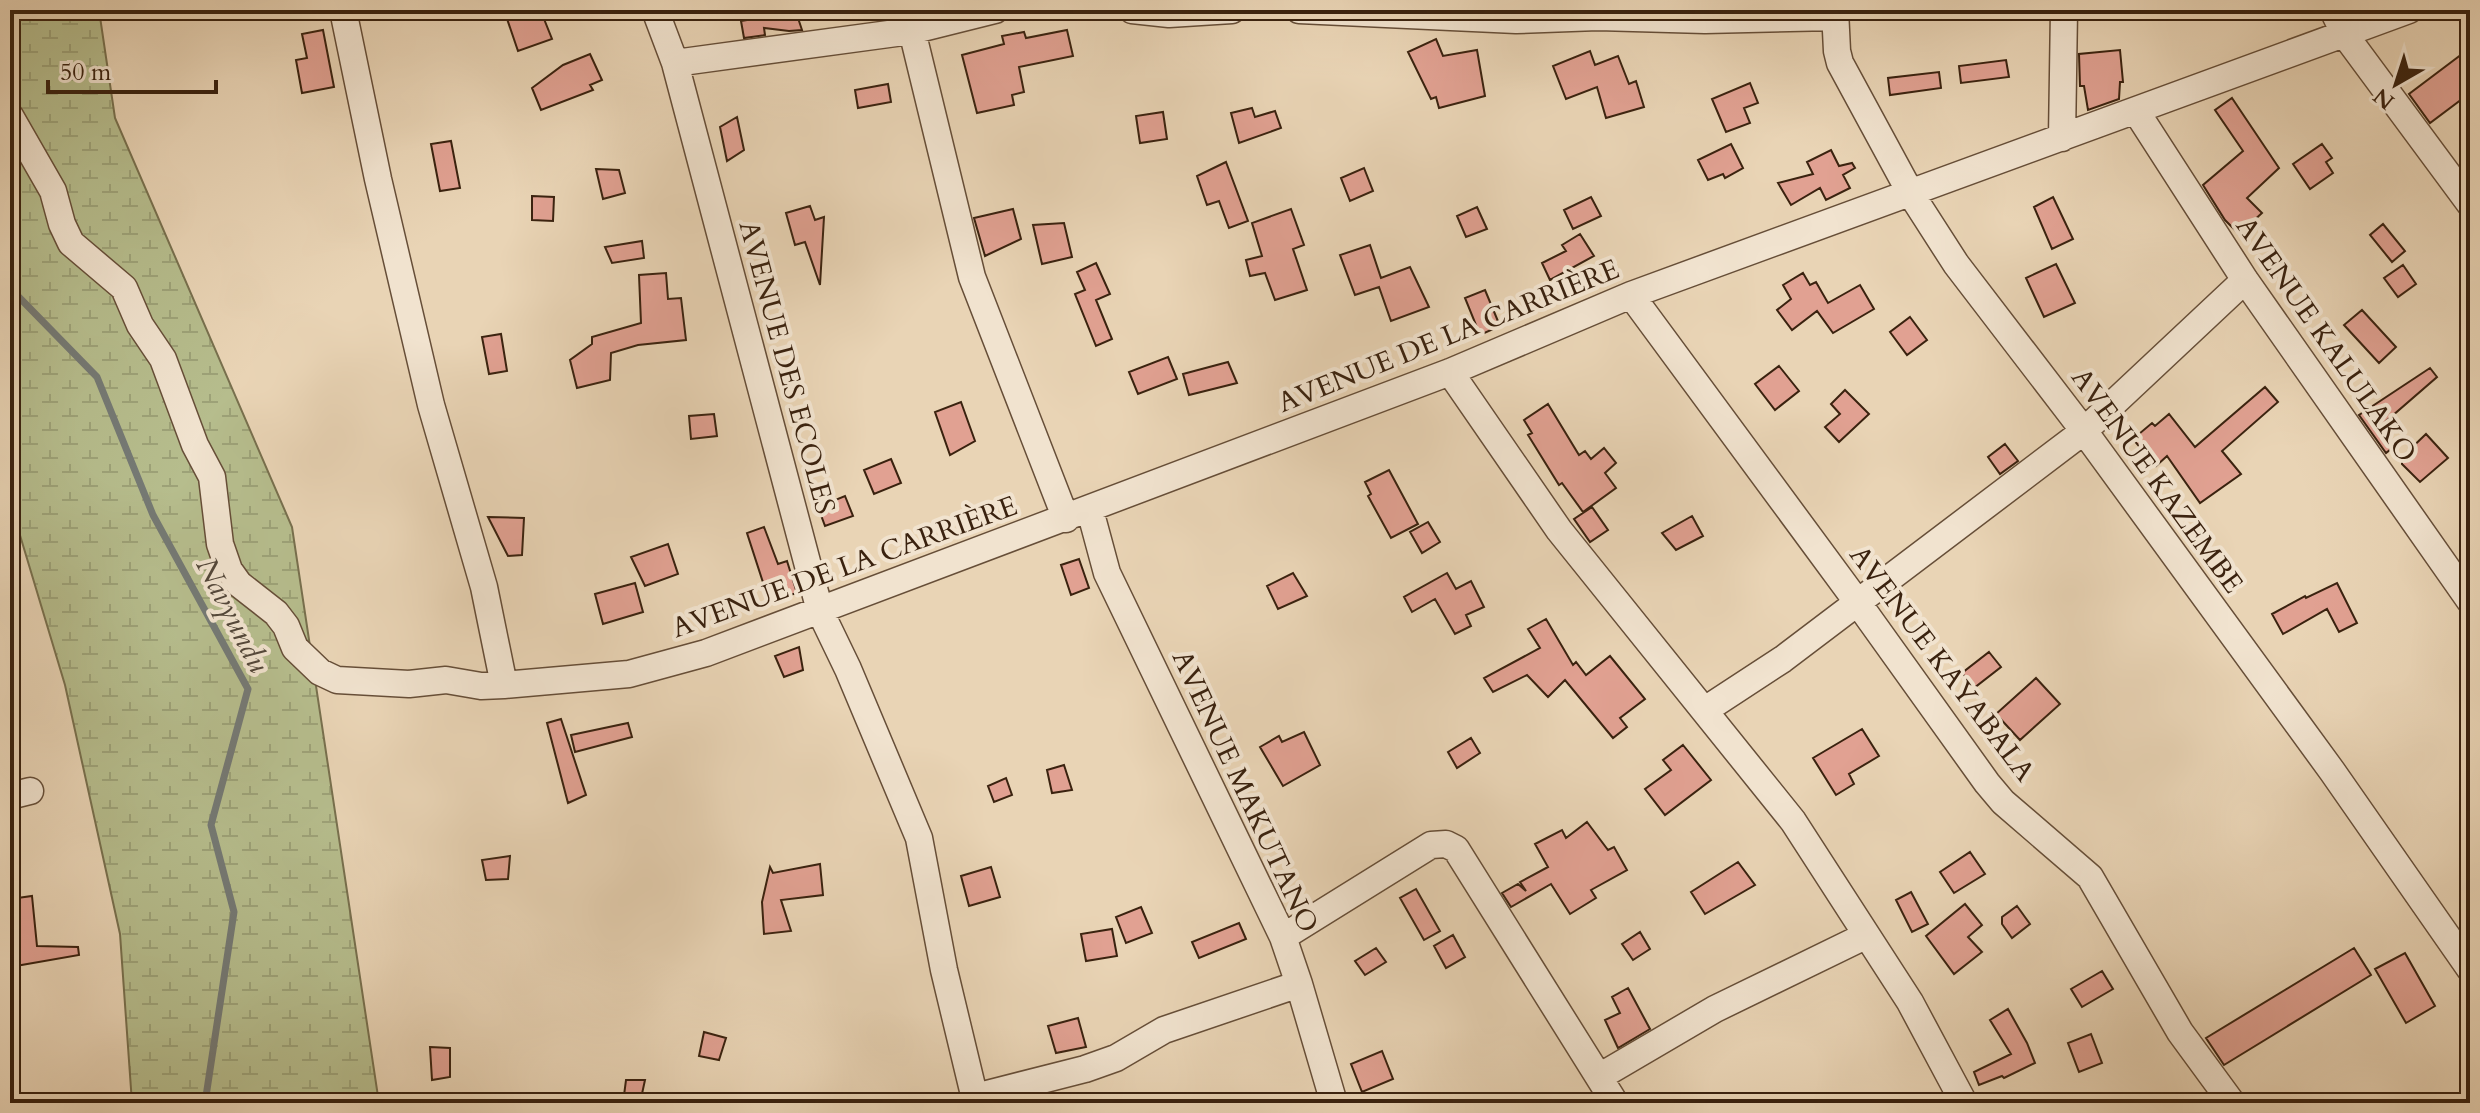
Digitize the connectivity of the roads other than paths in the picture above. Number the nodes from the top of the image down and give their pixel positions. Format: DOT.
graph roads {
  1 [pos="343,10"];
  2 [pos="655,10"];
  3 [pos="995,10"];
  4 [pos="1132,10"];
  5 [pos="1232,10"];
  6 [pos="1299,10"];
  7 [pos="2064,10"];
  8 [pos="2333,10"];
  9 [pos="2409,10"];
  10 [pos="1360,11"];
  11 [pos="1598,13"];
  12 [pos="1835,14"];
  13 [pos="909,20"];
  14 [pos="2345,35"];
  15 [pos="675,63"];
  16 [pos="2136,111"];
  17 [pos="10,116"];
  18 [pos="2062,138"];
  19 [pos="1911,194"];
  20 [pos="2470,204"];
  21 [pos="2245,280"];
  22 [pos="1631,295"];
  23 [pos="1450,372"];
  24 [pos="2084,431"];
  25 [pos="1078,514"];
  26 [pos="2470,601"];
  27 [pos="1858,603"];
  28 [pos="820,611"];
  29 [pos="504,685"];
  30 [pos="1705,710"];
  31 [pos="1865,936"];
  32 [pos="1283,937"];
  33 [pos="2470,969"];
  34 [pos="1299,984"];
  35 [pos="1599,1077"];
  36 [pos="975,1100"];
  37 [pos="1334,1103"];
  38 [pos="1615,1103"];
  39 [pos="1964,1103"];
  40 [pos="2232,1103"];
  1 -- 29 [label="street"];
  2 -- 15 [label="street, AVENUE DES ECOLES"];
  3 -- 13 [label="street"];
  4 -- 5 [label="street"];
  6 -- 10 [label="street"];
  7 -- 18 [label="street"];
  8 -- 14 [label="street"];
  9 -- 14 [label="street, AVENUE DE LA CARRIÈRE"];
  10 -- 11 [label="street"];
  11 -- 12 [label="street"];
  12 -- 19 [label="street, AVENUE KAZEMBE"];
  13 -- 15 [label="street"];
  13 -- 25 [label="street, AVENUE MAKUTANO"];
  14 -- 16 [label="street, AVENUE DE LA CARRIÈRE"];
  14 -- 20 [label="street"];
  15 -- 28 [label="street, AVENUE DES ECOLES"];
  16 -- 18 [label="street, AVENUE DE LA CARRIÈRE"];
  16 -- 21 [label="street, AVENUE KALULAKO"];
  17 -- 29 [label="street, AVENUE DE LA CARRIÈRE"];
  18 -- 19 [label="street, AVENUE DE LA CARRIÈRE"];
  19 -- 22 [label="street, AVENUE DE LA CARRIÈRE"];
  19 -- 24 [label="street, AVENUE KAZEMBE"];
  21 -- 24 [label="street"];
  21 -- 26 [label="street, AVENUE KALULAKO"];
  22 -- 23 [label="street, AVENUE DE LA CARRIÈRE"];
  22 -- 27 [label="street, AVENUE KAYABALA"];
  23 -- 25 [label="street, AVENUE DE LA CARRIÈRE"];
  23 -- 30 [label="street"];
  24 -- 27 [label="street"];
  24 -- 33 [label="street, AVENUE KAZEMBE"];
  25 -- 28 [label="street, AVENUE DE LA CARRIÈRE"];
  25 -- 32 [label="street, AVENUE MAKUTANO"];
  27 -- 30 [label="street"];
  27 -- 40 [label="street, AVENUE KAYABALA"];
  28 -- 29 [label="street, AVENUE DE LA CARRIÈRE"];
  28 -- 36 [label="street, AVENUE DES ECOLES"];
  30 -- 31 [label="street"];
  31 -- 35 [label="street"];
  31 -- 39 [label="street"];
  32 -- 34 [label="street, AVENUE MAKUTANO"];
  32 -- 35 [label="street"];
  34 -- 36 [label="street"];
  34 -- 37 [label="street, AVENUE MAKUTANO"];
  35 -- 38 [label="street"];
}
